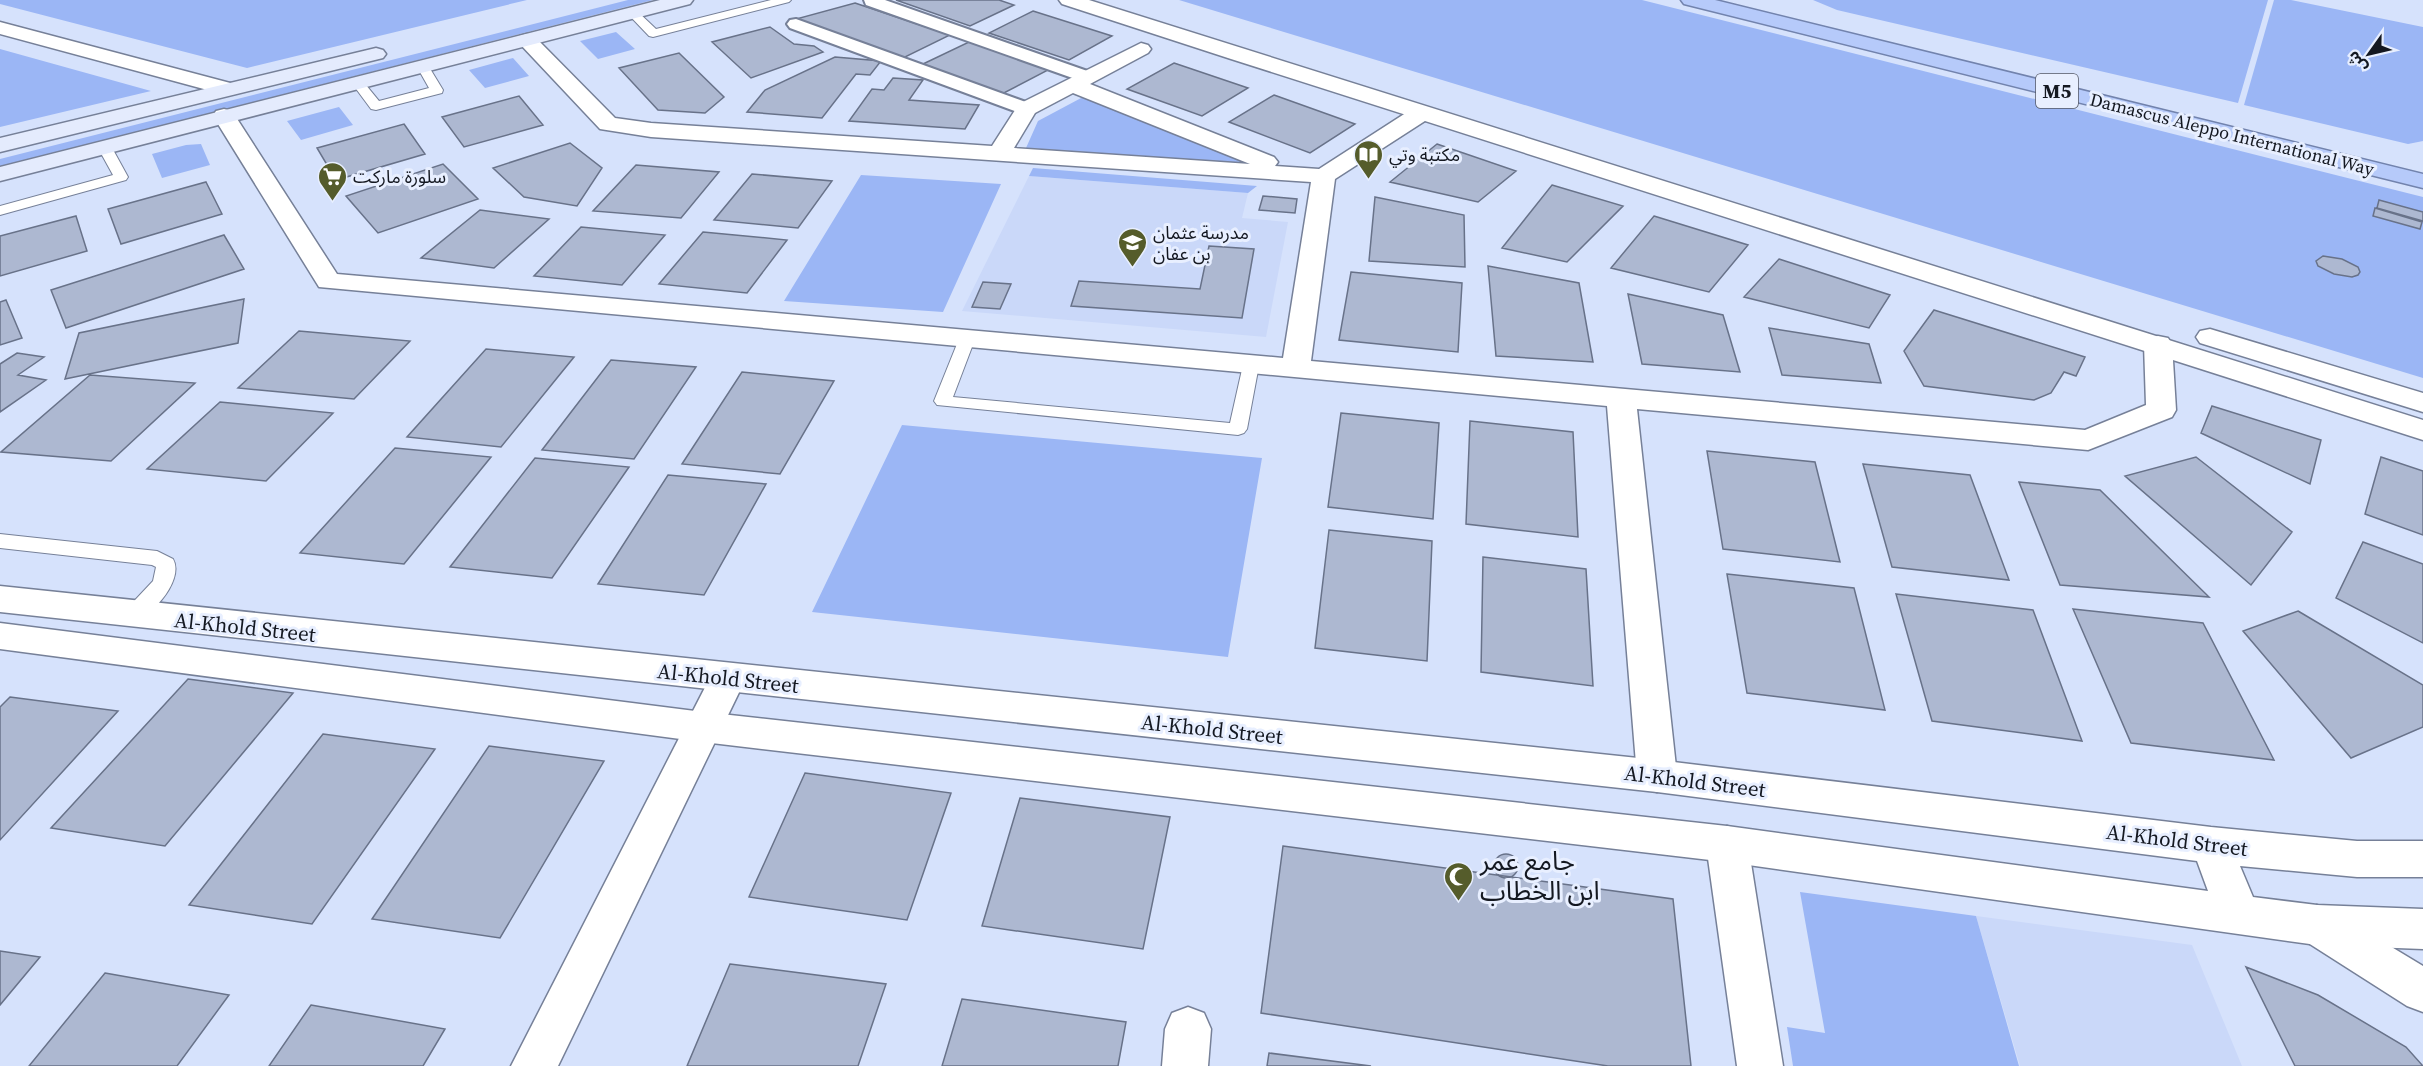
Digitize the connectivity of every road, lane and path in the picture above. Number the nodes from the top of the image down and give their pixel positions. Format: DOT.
graph roads {
  1 [pos="602,0"];
  2 [pos="683,0"];
  3 [pos="785,0"];
  4 [pos="1069,0"];
  5 [pos="1129,0"];
  6 [pos="1691,0"];
  7 [pos="1763,0"];
  8 [pos="872,1"];
  9 [pos="633,13"];
  10 [pos="796,24"];
  11 [pos="0,28"];
  12 [pos="574,28"];
  13 [pos="527,40"];
  14 [pos="399,49"];
  15 [pos="1141,49"];
  16 [pos="422,65"];
  17 [pos="1080,81"];
  18 [pos="357,82"];
  19 [pos="225,103"];
  20 [pos="1027,109"];
  21 [pos="1420,114"];
  22 [pos="0,146"];
  23 [pos="104,146"];
  24 [pos="999,154"];
  25 [pos="2423,160"];
  26 [pos="0,174"];
  27 [pos="1295,174"];
  28 [pos="1324,176"];
  29 [pos="2423,181"];
  30 [pos="0,211"];
  31 [pos="2176,334"];
  32 [pos="967,339"];
  33 [pos="1251,365"];
  34 [pos="1296,369"];
  35 [pos="1621,398"];
  36 [pos="2423,403"];
  37 [pos="2423,430"];
  38 [pos="0,541"];
  39 [pos="0,599"];
  40 [pos="131,615"];
  41 [pos="0,636"];
  42 [pos="728,678"];
  43 [pos="704,727"];
  44 [pos="1657,776"];
  45 [pos="1727,844"];
  46 [pos="2211,845"];
  47 [pos="2423,859"];
  48 [pos="2238,913"];
  49 [pos="2317,925"];
  50 [pos="2423,929"];
  51 [pos="2423,991"];
  52 [pos="534,1066"];
  53 [pos="1760,1066"];
  1 -- 12 [label="main road"];
  2 -- 9 [label="main road"];
  3 -- 9 [label="lane"];
  4 -- 21 [label="street"];
  5 -- 31 [label="street"];
  6 -- 29 [label="highway, Damascus Aleppo International Way / M5"];
  7 -- 25 [label="highway, M5"];
  8 -- 17 [label="street"];
  9 -- 12 [label="main road"];
  10 -- 20 [label="street"];
  11 -- 19 [label="street"];
  12 -- 13 [label="main road"];
  13 -- 16 [label="main road"];
  13 -- 24 [label="street"];
  14 -- 19 [label="main road"];
  15 -- 17 [label="street"];
  16 -- 18 [label="main road"];
  16 -- 18 [label="lane"];
  17 -- 20 [label="street"];
  17 -- 27 [label="street"];
  18 -- 19 [label="main road"];
  19 -- 22 [label="main road"];
  19 -- 23 [label="main road"];
  19 -- 32 [label="street"];
  20 -- 24 [label="street"];
  21 -- 28 [label="street"];
  21 -- 31 [label="street"];
  23 -- 26 [label="main road"];
  23 -- 30 [label="lane"];
  24 -- 27 [label="street"];
  27 -- 28 [label="street"];
  28 -- 34 [label="street"];
  31 -- 35 [label="street"];
  31 -- 36 [label="street"];
  31 -- 37 [label="street"];
  32 -- 33 [label="street"];
  32 -- 33 [label="lane"];
  33 -- 34 [label="street"];
  34 -- 35 [label="street"];
  35 -- 44 [label="street"];
  38 -- 40 [label="lane"];
  39 -- 40 [label="street, Al-Khold Street"];
  40 -- 42 [label="street, Al-Khold Street"];
  41 -- 43 [label="street"];
  42 -- 43 [label="street"];
  42 -- 44 [label="street, Al-Khold Street"];
  43 -- 45 [label="street"];
  43 -- 52 [label="street"];
  44 -- 46 [label="street, Al-Khold Street"];
  45 -- 48 [label="street"];
  45 -- 53 [label="street"];
  46 -- 47 [label="street, Al-Khold Street"];
  46 -- 48 [label="street"];
  48 -- 49 [label="street"];
  49 -- 50 [label="street"];
  49 -- 51 [label="street"];
}
